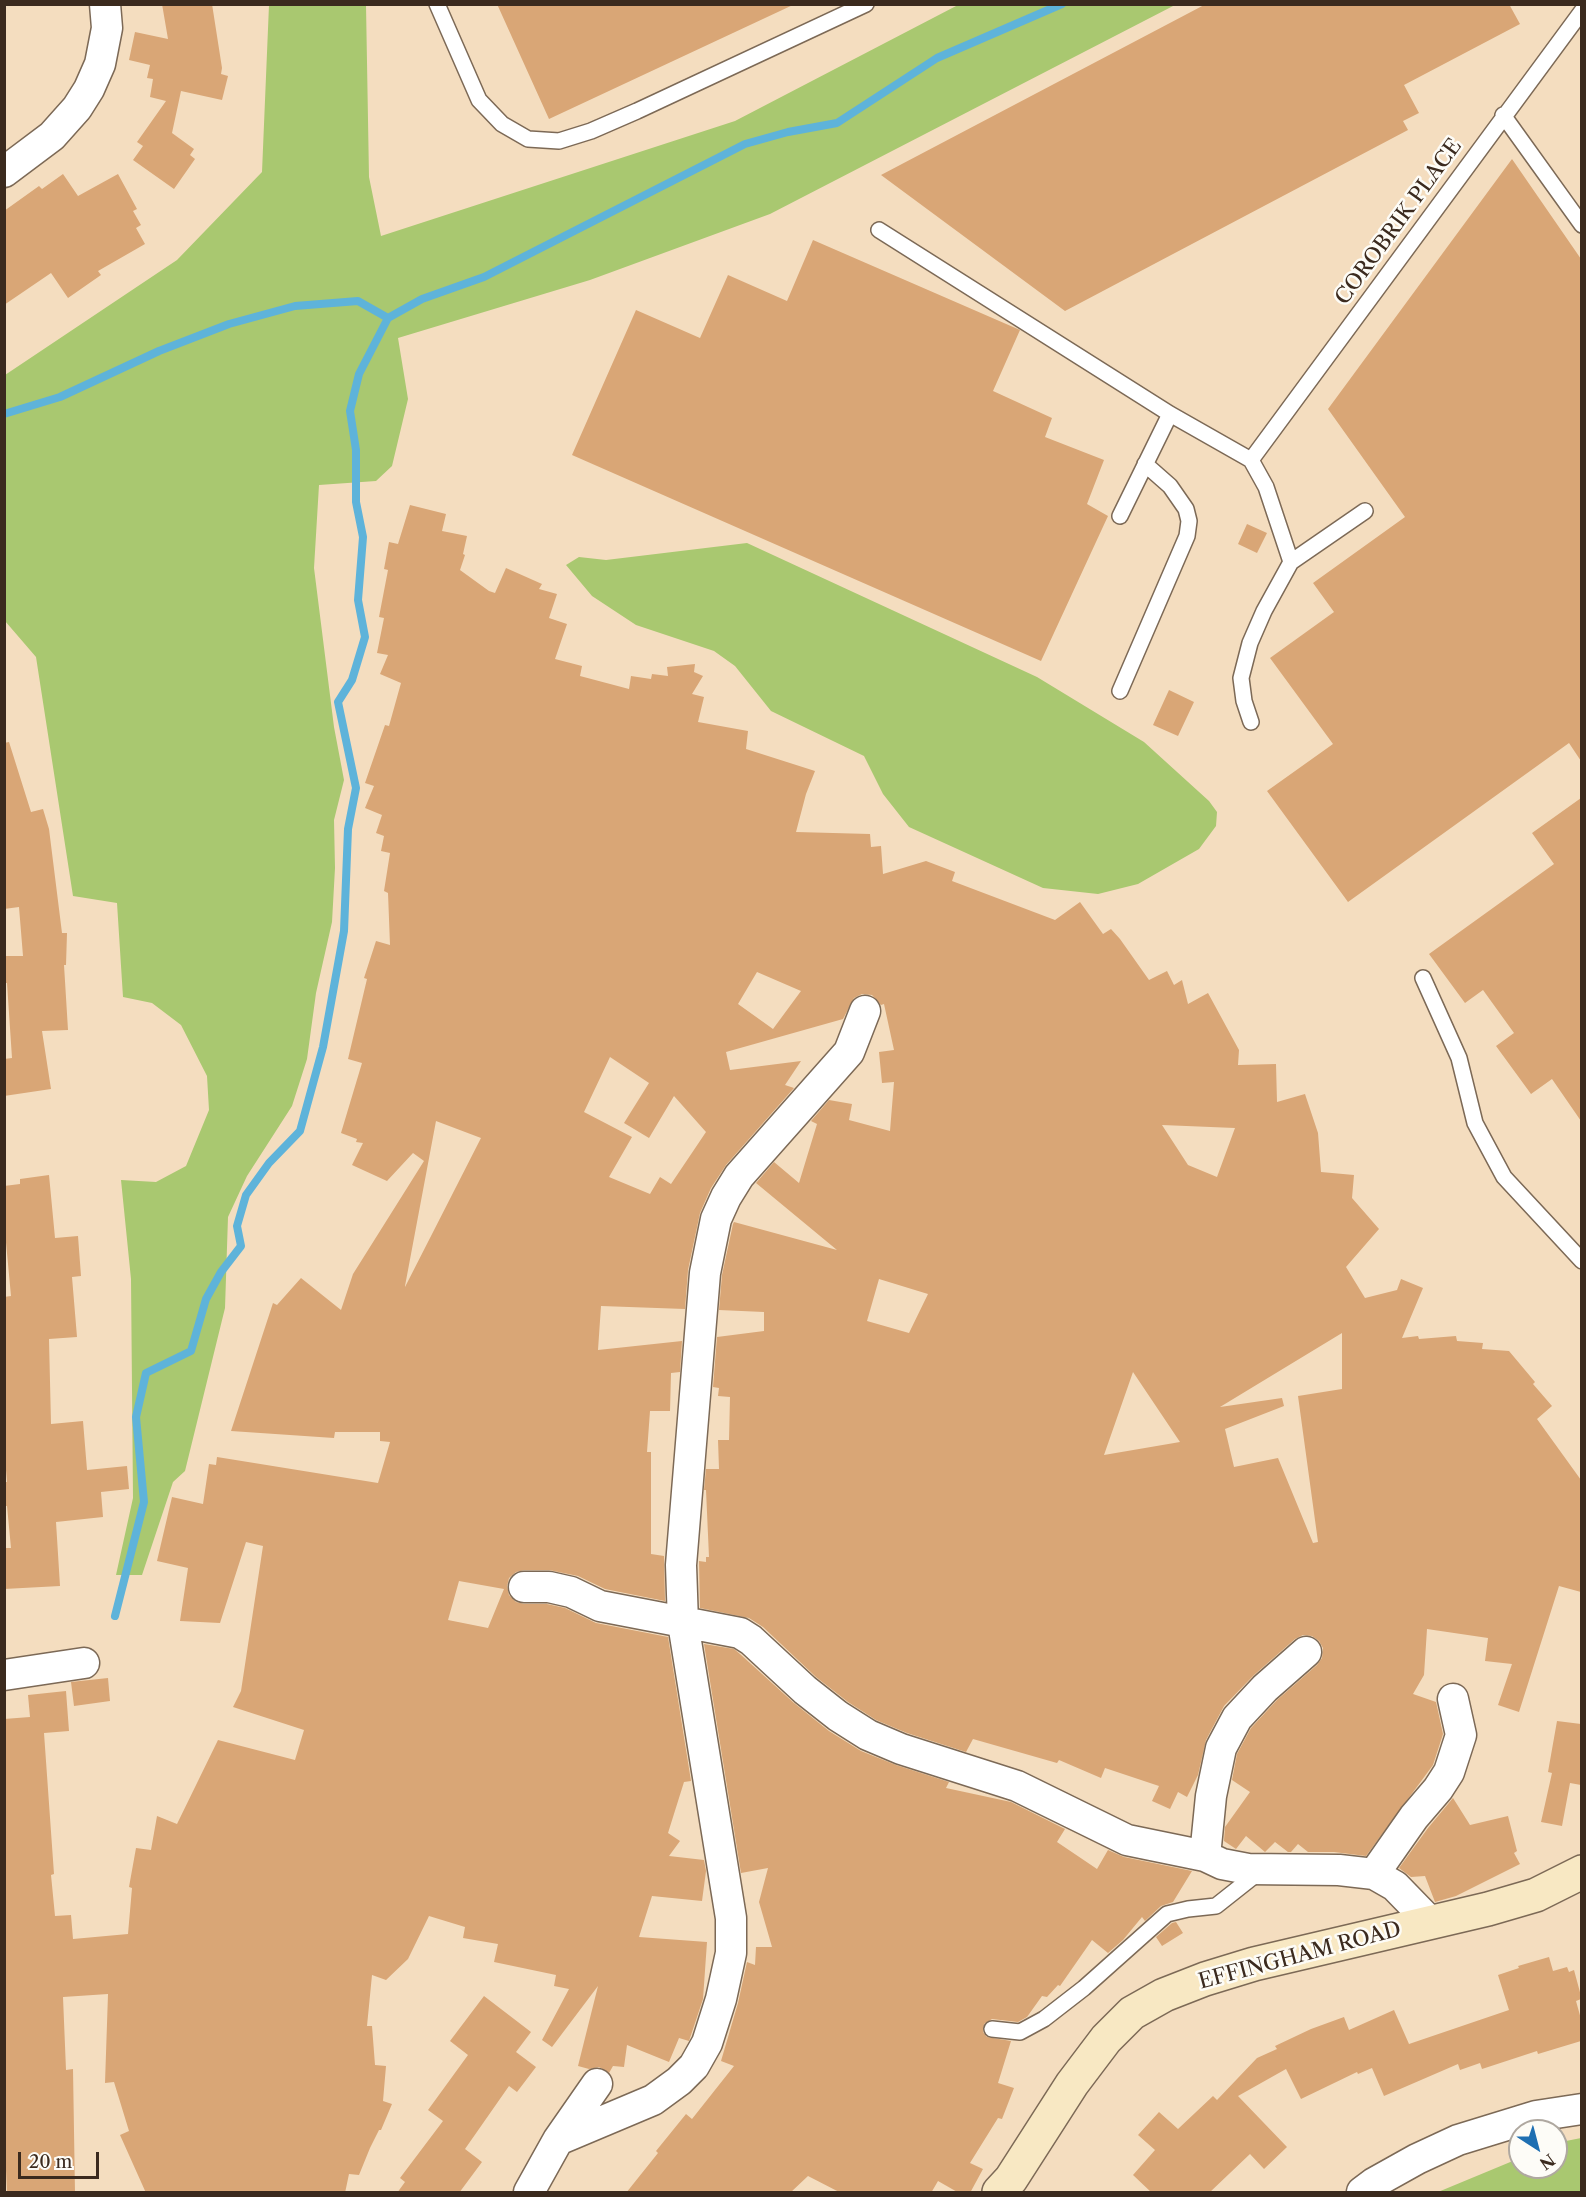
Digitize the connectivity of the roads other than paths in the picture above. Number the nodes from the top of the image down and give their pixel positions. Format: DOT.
graph roads {
  1 [pos="105,4"];
  2 [pos="437,4"];
  3 [pos="866,4"];
  4 [pos="1581,11"];
  5 [pos="1503,115"];
  6 [pos="4,172"];
  7 [pos="1581,225"];
  8 [pos="879,230"];
  9 [pos="1170,414"];
  10 [pos="1251,459"];
  11 [pos="1145,464"];
  12 [pos="1365,511"];
  13 [pos="1120,516"];
  14 [pos="1291,562"];
  15 [pos="1120,691"];
  16 [pos="1251,722"];
  17 [pos="1423,978"];
  18 [pos="866,1011"];
  19 [pos="1581,1261"];
  20 [pos="524,1587"];
  21 [pos="683,1623"];
  22 [pos="1306,1652"];
  23 [pos="84,1663"];
  24 [pos="4,1675"];
  25 [pos="1453,1699"];
  26 [pos="1205,1856"];
  27 [pos="1261,1870"];
  28 [pos="1581,1872"];
  29 [pos="1374,1874"];
  30 [pos="1431,1923"];
  31 [pos="992,2029"];
  32 [pos="597,2084"];
  33 [pos="1581,2109"];
  34 [pos="558,2140"];
  35 [pos="529,2193"];
  36 [pos="999,2193"];
  37 [pos="1362,2193"];
  1 -- 6 [label="street"];
  2 -- 3 [label="lane"];
  4 -- 5 [label="lane, COROBRIK PLACE"];
  5 -- 7 [label="lane"];
  5 -- 10 [label="lane, COROBRIK PLACE"];
  8 -- 9 [label="lane"];
  9 -- 10 [label="lane"];
  9 -- 11 [label="lane"];
  10 -- 14 [label="lane"];
  11 -- 13 [label="lane"];
  11 -- 15 [label="lane"];
  12 -- 14 [label="lane"];
  14 -- 16 [label="lane"];
  17 -- 19 [label="lane"];
  18 -- 21 [label="street"];
  20 -- 21 [label="street"];
  21 -- 26 [label="street"];
  21 -- 34 [label="street"];
  22 -- 26 [label="street"];
  23 -- 24 [label="street"];
  25 -- 29 [label="street"];
  26 -- 27 [label="street"];
  27 -- 29 [label="street"];
  27 -- 31 [label="lane"];
  28 -- 30 [label="street, EFFINGHAM ROAD"];
  29 -- 30 [label="street"];
  30 -- 36 [label="street, EFFINGHAM ROAD"];
  32 -- 34 [label="street"];
  33 -- 37 [label="street"];
  34 -- 35 [label="street"];
}
